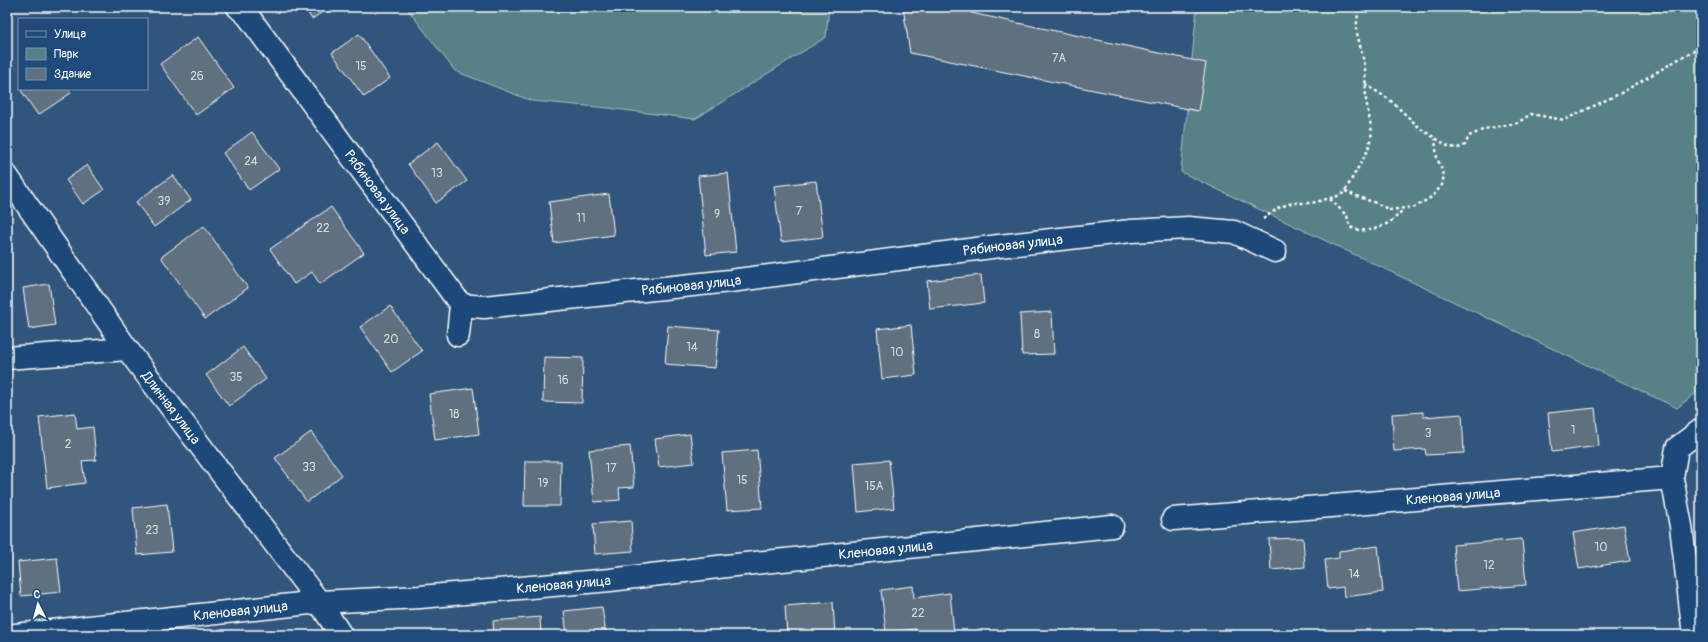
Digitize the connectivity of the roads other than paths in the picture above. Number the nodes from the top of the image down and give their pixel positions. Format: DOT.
graph roads {
  1 [pos="243,12"];
  2 [pos="7,176"];
  3 [pos="1275,251"];
  4 [pos="461,305"];
  5 [pos="458,335"];
  6 [pos="127,349"];
  7 [pos="7,358"];
  8 [pos="1701,430"];
  9 [pos="1672,478"];
  10 [pos="1173,519"];
  11 [pos="1112,526"];
  12 [pos="319,602"];
  13 [pos="15,635"];
  14 [pos="341,635"];
  15 [pos="1694,635"];
  1 -- 4 [label="street, Рябиновая улица"];
  2 -- 6 [label="street, Длинная улица"];
  3 -- 4 [label="street, Рябиновая улица"];
  4 -- 5 [label="street"];
  6 -- 7 [label="street"];
  6 -- 12 [label="street, Длинная улица"];
  8 -- 9 [label="street"];
  9 -- 10 [label="street, Кленовая улица"];
  9 -- 15 [label="street"];
  11 -- 12 [label="street, Кленовая улица"];
  12 -- 13 [label="street, Кленовая улица"];
  12 -- 14 [label="street, Длинная улица"];
}
